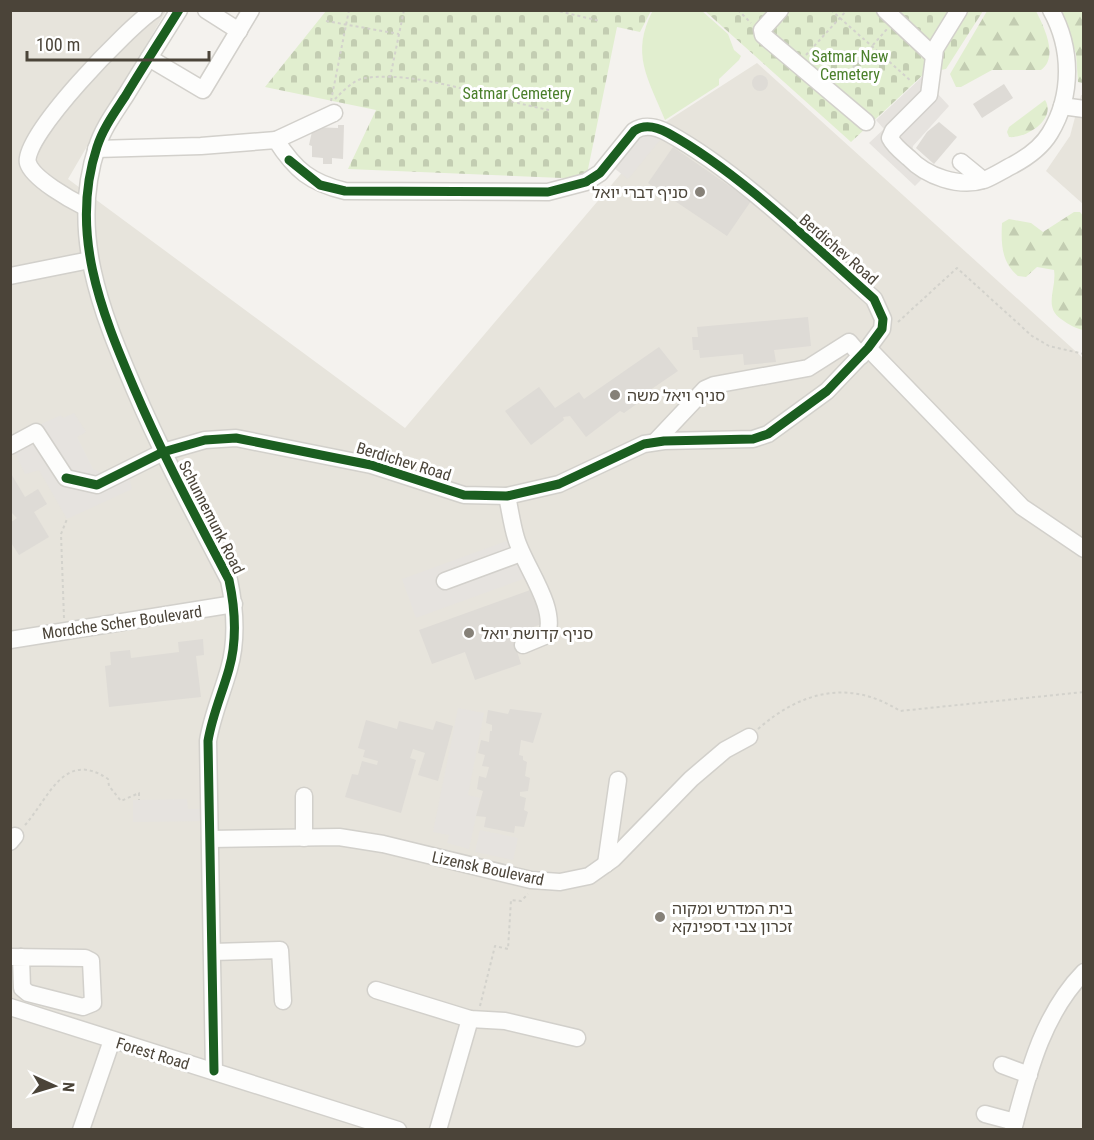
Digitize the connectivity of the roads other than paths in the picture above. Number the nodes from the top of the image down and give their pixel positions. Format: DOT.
graph roads {
  1 [pos="154,10"];
  2 [pos="179,10"];
  3 [pos="206,10"];
  4 [pos="251,10"];
  5 [pos="780,10"];
  6 [pos="959,10"];
  7 [pos="1051,10"];
  8 [pos="890,15"];
  9 [pos="239,31"];
  10 [pos="934,56"];
  11 [pos="149,58"];
  12 [pos="1062,106"];
  13 [pos="1083,109"];
  14 [pos="334,113"];
  15 [pos="866,122"];
  16 [pos="276,141"];
  17 [pos="96,149"];
  18 [pos="961,162"];
  19 [pos="983,180"];
  20 [pos="85,207"];
  21 [pos="90,260"];
  22 [pos="10,276"];
  23 [pos="865,352"];
  24 [pos="656,442"];
  25 [pos="10,446"];
  26 [pos="163,452"];
  27 [pos="507,496"];
  28 [pos="1083,549"];
  29 [pos="521,553"];
  30 [pos="445,581"];
  31 [pos="234,604"];
  32 [pos="10,640"];
  33 [pos="523,645"];
  34 [pos="749,736"];
  35 [pos="618,780"];
  36 [pos="304,796"];
  37 [pos="210,838"];
  38 [pos="304,838"];
  39 [pos="606,864"];
  40 [pos="212,952"];
  41 [pos="16,957"];
  42 [pos="1083,972"];
  43 [pos="376,990"];
  44 [pos="283,1001"];
  45 [pos="10,1007"];
  46 [pos="84,1007"];
  47 [pos="470,1019"];
  48 [pos="77,1029"];
  49 [pos="577,1038"];
  50 [pos="112,1040"];
  51 [pos="1002,1065"];
  52 [pos="214,1071"];
  53 [pos="1029,1075"];
  54 [pos="985,1114"];
  55 [pos="1014,1126"];
  56 [pos="81,1130"];
  57 [pos="398,1130"];
  58 [pos="438,1130"];
  1 -- 20 [label="street"];
  2 -- 11 [label="street, Schunnemunk Road"];
  3 -- 9 [label="street"];
  4 -- 9 [label="street"];
  5 -- 15 [label="street"];
  6 -- 10 [label="street"];
  7 -- 12 [label="street"];
  8 -- 10 [label="street"];
  9 -- 11 [label="street"];
  10 -- 19 [label="street"];
  11 -- 17 [label="street, Schunnemunk Road"];
  12 -- 13 [label="street"];
  12 -- 19 [label="street"];
  14 -- 16 [label="street"];
  16 -- 17 [label="street"];
  16 -- 23 [label="street, Berdichev Road"];
  17 -- 20 [label="street, Schunnemunk Road"];
  18 -- 19 [label="street"];
  20 -- 21 [label="street, Schunnemunk Road"];
  21 -- 22 [label="street"];
  21 -- 26 [label="street, Schunnemunk Road"];
  23 -- 24 [label="street, Berdichev Road"];
  23 -- 24 [label="street"];
  23 -- 28 [label="street"];
  24 -- 27 [label="street, Berdichev Road"];
  25 -- 26 [label="street, Berdichev Road"];
  26 -- 27 [label="street, Berdichev Road"];
  26 -- 31 [label="street, Schunnemunk Road"];
  27 -- 29 [label="street"];
  29 -- 30 [label="street"];
  29 -- 33 [label="street"];
  31 -- 32 [label="street, Mordche Scher Boulevard"];
  31 -- 37 [label="street, Schunnemunk Road"];
  34 -- 39 [label="street, Lizensk Boulevard"];
  35 -- 39 [label="street"];
  36 -- 38 [label="street"];
  37 -- 38 [label="street, Lizensk Boulevard"];
  37 -- 40 [label="street, Schunnemunk Road"];
  38 -- 39 [label="street, Lizensk Boulevard"];
  40 -- 44 [label="street"];
  40 -- 52 [label="street, Schunnemunk Road"];
  41 -- 46 [label="street"];
  41 -- 46 [label="street"];
  42 -- 53 [label="street"];
  43 -- 47 [label="street"];
  45 -- 48 [label="street, Forest Road"];
  46 -- 48 [label="street"];
  47 -- 49 [label="street"];
  47 -- 58 [label="street"];
  48 -- 50 [label="street, Forest Road"];
  50 -- 52 [label="street, Forest Road"];
  50 -- 56 [label="street"];
  51 -- 53 [label="street"];
  52 -- 57 [label="street, Forest Road"];
  53 -- 55 [label="street"];
  54 -- 55 [label="street"];
}
